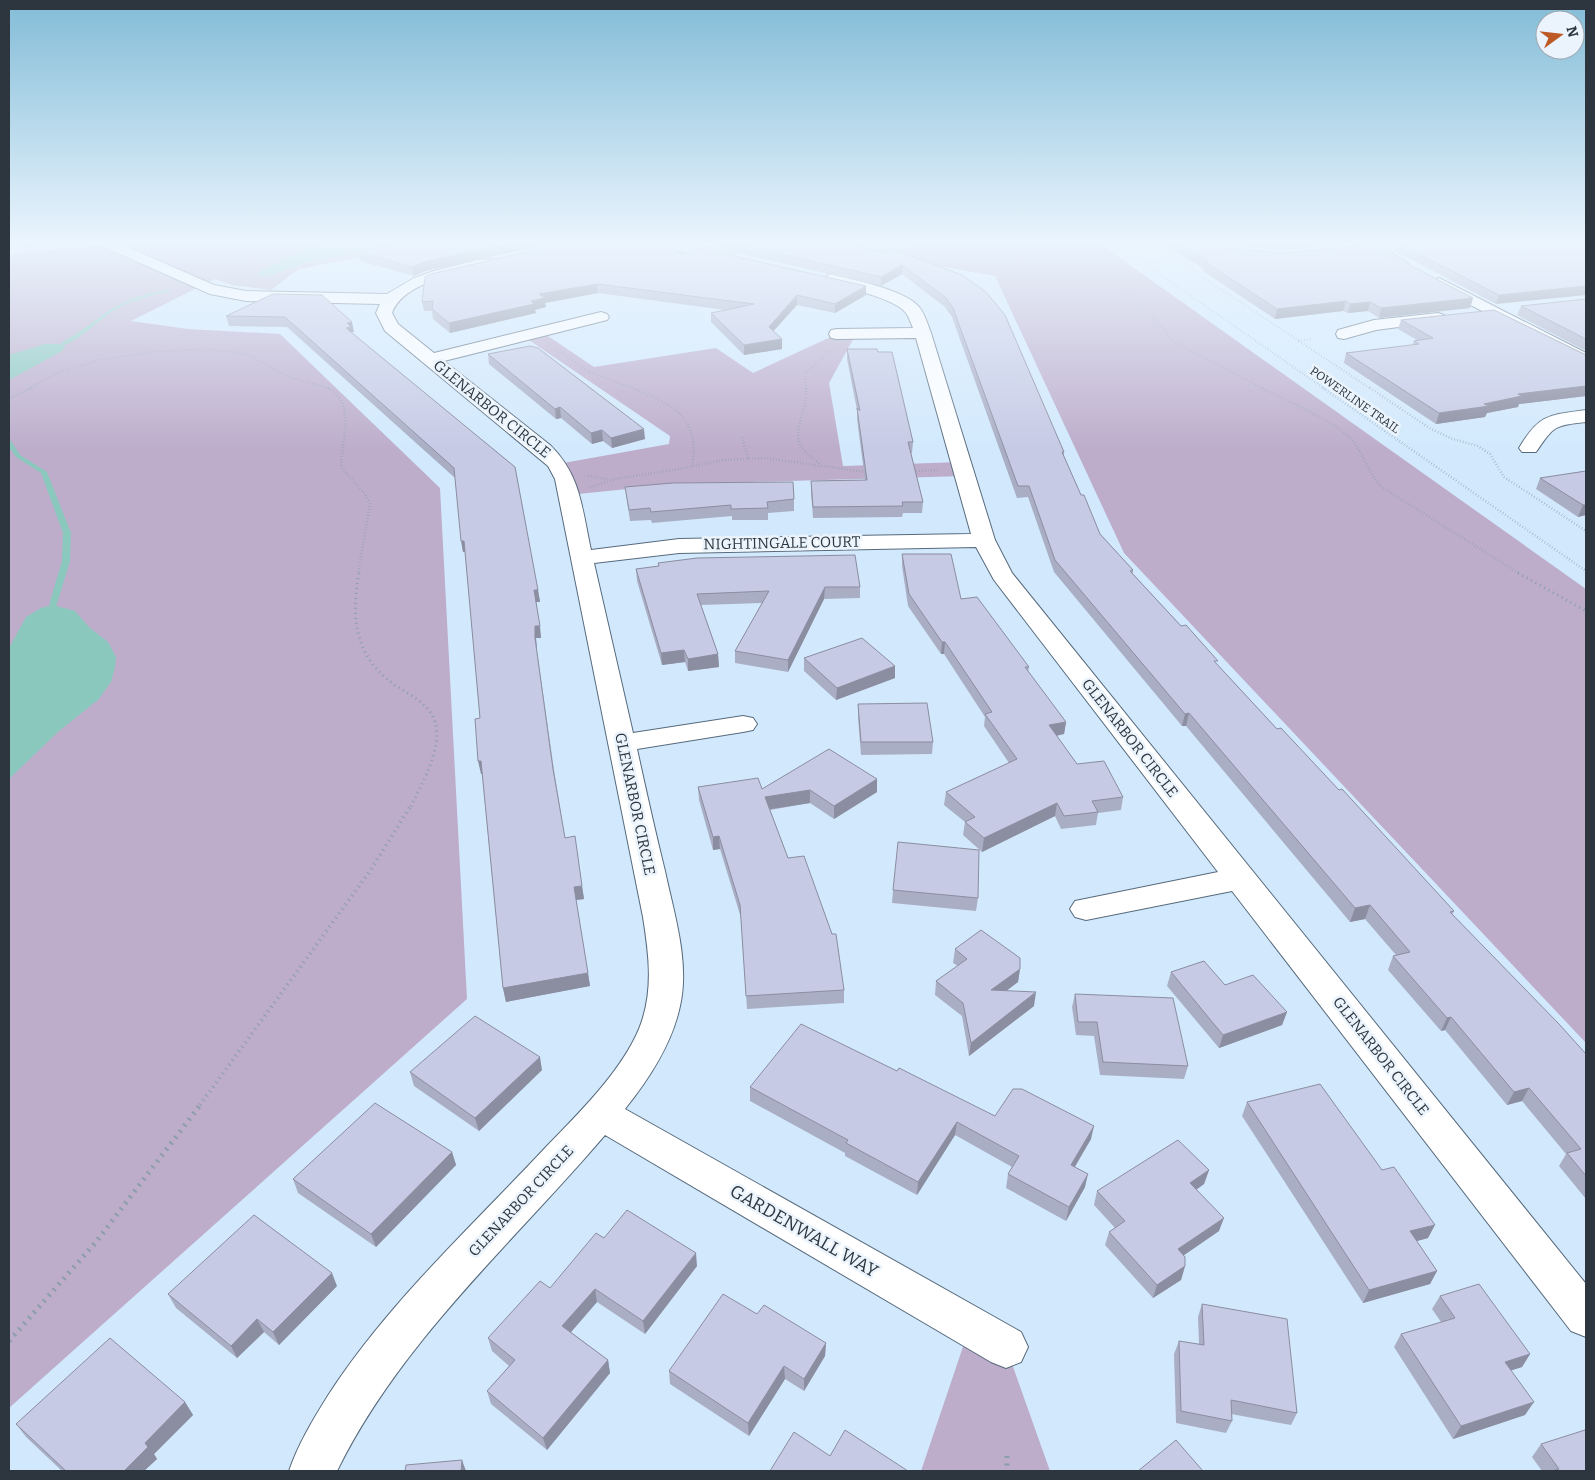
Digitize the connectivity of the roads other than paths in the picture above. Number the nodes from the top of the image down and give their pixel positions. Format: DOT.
graph roads {
  1 [pos="386,312"];
  2 [pos="913,312"];
  3 [pos="1494,312"];
  4 [pos="1469,315"];
  5 [pos="601,317"];
  6 [pos="1450,317"];
  7 [pos="837,334"];
  8 [pos="922,334"];
  9 [pos="1344,334"];
  10 [pos="431,359"];
  11 [pos="1586,360"];
  12 [pos="1586,416"];
  13 [pos="1529,448"];
  14 [pos="984,540"];
  15 [pos="581,558"];
  16 [pos="742,724"];
  17 [pos="622,743"];
  18 [pos="1241,878"];
  19 [pos="1086,909"];
  20 [pos="601,1114"];
  21 [pos="1586,1317"];
  22 [pos="1006,1347"];
  23 [pos="312,1471"];
  1 -- 10 [label="street, GLENARBOR CIRCLE"];
  2 -- 8 [label="street, GLENARBOR CIRCLE"];
  3 -- 4 [label="street"];
  3 -- 11 [label="street"];
  5 -- 10 [label="street"];
  6 -- 9 [label="street"];
  7 -- 8 [label="street"];
  8 -- 14 [label="street, GLENARBOR CIRCLE"];
  10 -- 15 [label="street, GLENARBOR CIRCLE"];
  12 -- 13 [label="street"];
  14 -- 15 [label="street, NIGHTINGALE COURT"];
  14 -- 18 [label="street, GLENARBOR CIRCLE"];
  15 -- 17 [label="street, GLENARBOR CIRCLE"];
  16 -- 17 [label="street"];
  17 -- 20 [label="street, GLENARBOR CIRCLE"];
  18 -- 19 [label="street"];
  18 -- 21 [label="street, GLENARBOR CIRCLE"];
  20 -- 22 [label="street, GARDENWALL WAY"];
  20 -- 23 [label="street, GLENARBOR CIRCLE"];
}
